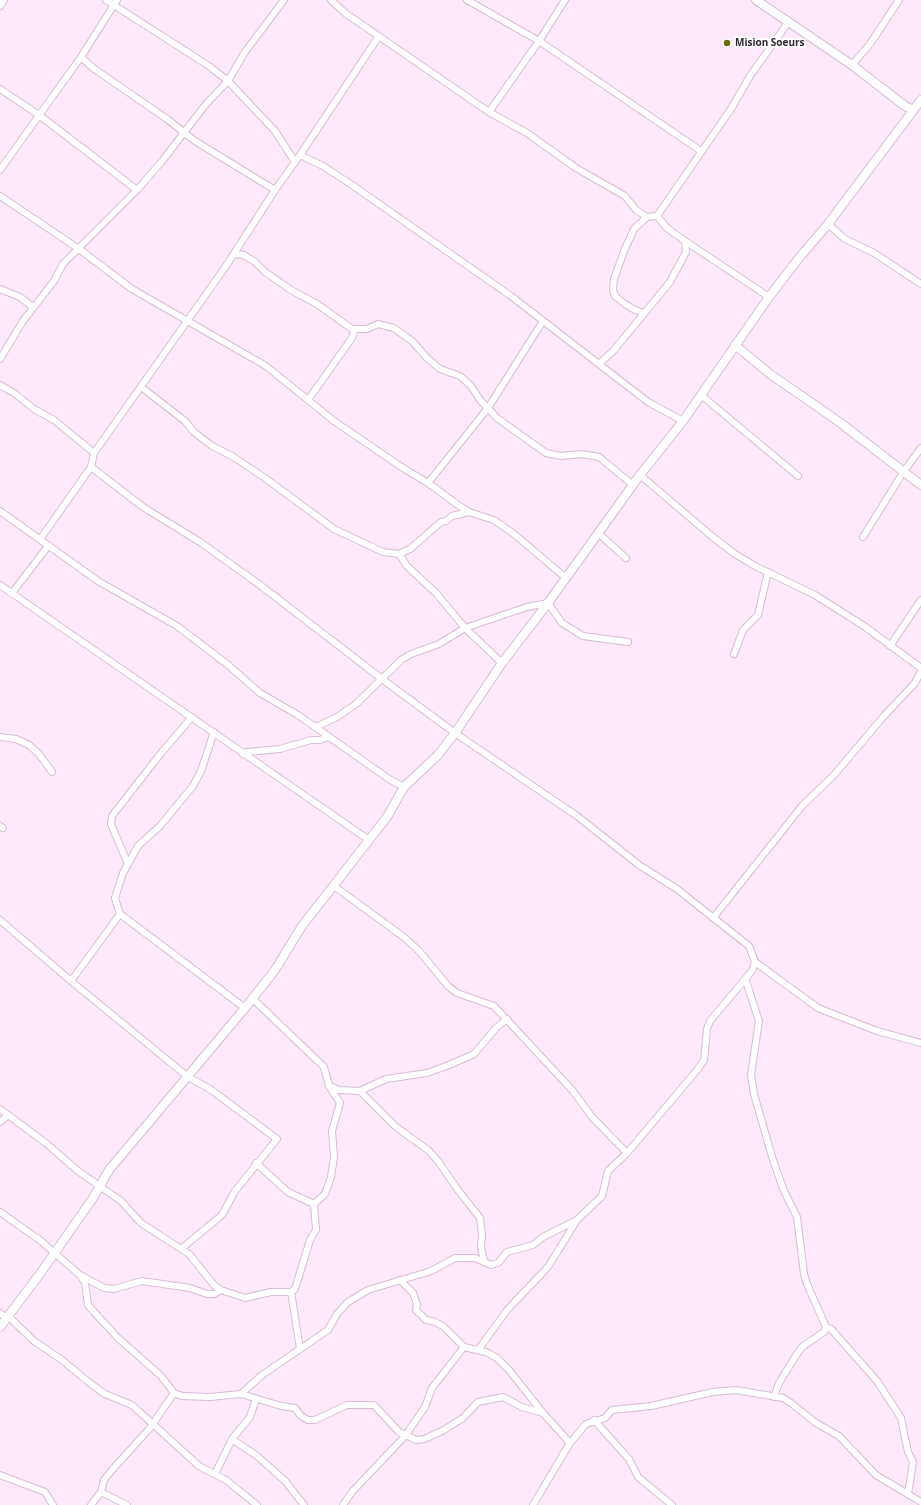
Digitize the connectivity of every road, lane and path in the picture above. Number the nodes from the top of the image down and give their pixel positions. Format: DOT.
graph roads {
  1 [pos="4,0"];
  2 [pos="106,0"];
  3 [pos="284,0"];
  4 [pos="332,0"];
  5 [pos="467,0"];
  6 [pos="480,0"];
  7 [pos="565,0"];
  8 [pos="756,0"];
  9 [pos="899,0"];
  10 [pos="116,2"];
  11 [pos="0,6"];
  12 [pos="476,6"];
  13 [pos="789,21"];
  14 [pos="379,36"];
  15 [pos="539,41"];
  16 [pos="81,57"];
  17 [pos="852,64"];
  18 [pos="228,81"];
  19 [pos="0,89"];
  20 [pos="921,100"];
  21 [pos="913,110"];
  22 [pos="489,112"];
  23 [pos="39,115"];
  24 [pos="184,132"];
  25 [pos="701,151"];
  26 [pos="300,155"];
  27 [pos="295,162"];
  28 [pos="0,170"];
  29 [pos="137,190"];
  30 [pos="275,190"];
  31 [pos="0,196"];
  32 [pos="647,216"];
  33 [pos="657,216"];
  34 [pos="828,224"];
  35 [pos="685,241"];
  36 [pos="79,249"];
  37 [pos="234,254"];
  38 [pos="921,284"];
  39 [pos="0,289"];
  40 [pos="770,298"];
  41 [pos="32,307"];
  42 [pos="644,313"];
  43 [pos="187,321"];
  44 [pos="543,321"];
  45 [pos="352,329"];
  46 [pos="736,345"];
  47 [pos="0,359"];
  48 [pos="599,364"];
  49 [pos="0,385"];
  50 [pos="141,387"];
  51 [pos="701,395"];
  52 [pos="308,400"];
  53 [pos="488,408"];
  54 [pos="683,421"];
  55 [pos="921,448"];
  56 [pos="94,453"];
  57 [pos="91,466"];
  58 [pos="904,471"];
  59 [pos="640,475"];
  60 [pos="798,476"];
  61 [pos="428,482"];
  62 [pos="633,485"];
  63 [pos="921,485"];
  64 [pos="0,511"];
  65 [pos="469,512"];
  66 [pos="598,533"];
  67 [pos="863,537"];
  68 [pos="41,538"];
  69 [pos="49,545"];
  70 [pos="400,554"];
  71 [pos="626,558"];
  72 [pos="768,572"];
  73 [pos="566,578"];
  74 [pos="0,585"];
  75 [pos="12,593"];
  76 [pos="921,600"];
  77 [pos="548,604"];
  78 [pos="465,628"];
  79 [pos="628,642"];
  80 [pos="890,646"];
  81 [pos="734,654"];
  82 [pos="502,663"];
  83 [pos="921,670"];
  84 [pos="382,679"];
  85 [pos="192,717"];
  86 [pos="316,727"];
  87 [pos="214,732"];
  88 [pos="455,733"];
  89 [pos="0,737"];
  90 [pos="328,737"];
  91 [pos="243,754"];
  92 [pos="52,772"];
  93 [pos="404,787"];
  94 [pos="369,840"];
  95 [pos="128,864"];
  96 [pos="334,886"];
  97 [pos="120,914"];
  98 [pos="714,918"];
  99 [pos="0,920"];
  100 [pos="755,962"];
  101 [pos="71,981"];
  102 [pos="746,981"];
  103 [pos="252,998"];
  104 [pos="245,1008"];
  105 [pos="507,1019"];
  106 [pos="921,1043"];
  107 [pos="188,1077"];
  108 [pos="329,1086"];
  109 [pos="360,1091"];
  110 [pos="0,1109"];
  111 [pos="8,1115"];
  112 [pos="0,1122"];
  113 [pos="627,1153"];
  114 [pos="256,1164"];
  115 [pos="100,1187"];
  116 [pos="314,1204"];
  117 [pos="0,1212"];
  118 [pos="577,1220"];
  119 [pos="181,1249"];
  120 [pos="55,1252"];
  121 [pos="484,1261"];
  122 [pos="81,1276"];
  123 [pos="400,1280"];
  124 [pos="221,1290"];
  125 [pos="290,1292"];
  126 [pos="0,1313"];
  127 [pos="8,1318"];
  128 [pos="0,1327"];
  129 [pos="826,1327"];
  130 [pos="464,1347"];
  131 [pos="300,1349"];
  132 [pos="478,1350"];
  133 [pos="174,1393"];
  134 [pos="241,1394"];
  135 [pos="774,1397"];
  136 [pos="256,1399"];
  137 [pos="543,1413"];
  138 [pos="594,1420"];
  139 [pos="153,1423"];
  140 [pos="405,1436"];
  141 [pos="232,1439"];
  142 [pos="570,1442"];
  143 [pos="216,1474"];
  144 [pos="0,1475"];
  145 [pos="101,1492"];
  146 [pos="908,1494"];
  147 [pos="918,1500"];
  148 [pos="53,1505"];
  149 [pos="91,1505"];
  150 [pos="127,1505"];
  151 [pos="256,1505"];
  152 [pos="304,1505"];
  153 [pos="344,1505"];
  154 [pos="533,1505"];
  155 [pos="672,1505"];
  156 [pos="912,1505"];
  1 -- 11 [label="street"];
  2 -- 10 [label="street"];
  3 -- 18 [label="street"];
  4 -- 14 [label="street"];
  5 -- 12 [label="street"];
  6 -- 12 [label="street"];
  7 -- 15 [label="street"];
  8 -- 13 [label="street"];
  9 -- 17 [label="street"];
  10 -- 16 [label="street"];
  10 -- 18 [label="street"];
  12 -- 15 [label="street"];
  13 -- 17 [label="street"];
  13 -- 25 [label="street"];
  14 -- 22 [label="street"];
  14 -- 26 [label="street"];
  15 -- 22 [label="street"];
  15 -- 25 [label="street"];
  16 -- 23 [label="street"];
  16 -- 24 [label="street"];
  17 -- 21 [label="street"];
  18 -- 24 [label="street"];
  18 -- 27 [label="street"];
  19 -- 23 [label="street"];
  20 -- 21 [label="street"];
  21 -- 34 [label="street"];
  22 -- 32 [label="street"];
  23 -- 28 [label="street"];
  23 -- 29 [label="street"];
  24 -- 29 [label="street"];
  24 -- 30 [label="street"];
  25 -- 33 [label="street"];
  26 -- 27 [label="street"];
  26 -- 44 [label="street"];
  27 -- 30 [label="street"];
  29 -- 36 [label="street"];
  30 -- 37 [label="street"];
  31 -- 36 [label="street"];
  32 -- 33 [label="street"];
  32 -- 42 [label="street"];
  33 -- 35 [label="street"];
  34 -- 38 [label="street"];
  34 -- 40 [label="street"];
  35 -- 40 [label="street"];
  35 -- 42 [label="street"];
  36 -- 41 [label="street"];
  36 -- 43 [label="street"];
  37 -- 43 [label="street"];
  37 -- 45 [label="street"];
  39 -- 41 [label="street"];
  40 -- 46 [label="street"];
  41 -- 47 [label="street"];
  42 -- 48 [label="street"];
  43 -- 50 [label="street"];
  43 -- 52 [label="street"];
  44 -- 48 [label="street"];
  44 -- 53 [label="street"];
  45 -- 52 [label="street"];
  45 -- 53 [label="street"];
  46 -- 51 [label="street"];
  46 -- 58 [label="street"];
  48 -- 54 [label="street"];
  49 -- 56 [label="street"];
  50 -- 56 [label="street"];
  50 -- 70 [label="street"];
  51 -- 54 [label="street"];
  51 -- 60 [label="street"];
  52 -- 61 [label="street"];
  53 -- 61 [label="street"];
  53 -- 62 [label="street"];
  54 -- 59 [label="street"];
  55 -- 58 [label="street"];
  56 -- 57 [label="street"];
  57 -- 68 [label="street"];
  57 -- 84 [label="street"];
  58 -- 63 [label="street"];
  58 -- 67 [label="street"];
  59 -- 62 [label="street"];
  59 -- 72 [label="street"];
  61 -- 65 [label="street"];
  62 -- 66 [label="street"];
  64 -- 68 [label="street"];
  65 -- 70 [label="street"];
  65 -- 73 [label="street"];
  66 -- 71 [label="street"];
  66 -- 73 [label="street"];
  68 -- 69 [label="street"];
  69 -- 75 [label="street"];
  69 -- 86 [label="street"];
  70 -- 78 [label="street"];
  72 -- 80 [label="street"];
  72 -- 81 [label="street"];
  73 -- 77 [label="street"];
  74 -- 75 [label="street"];
  75 -- 85 [label="street"];
  76 -- 80 [label="street"];
  77 -- 78 [label="street"];
  77 -- 79 [label="street"];
  77 -- 82 [label="street"];
  78 -- 82 [label="street"];
  78 -- 84 [label="street"];
  80 -- 83 [label="street"];
  82 -- 88 [label="street"];
  83 -- 98 [label="street"];
  84 -- 86 [label="street"];
  84 -- 88 [label="street"];
  85 -- 87 [label="street"];
  85 -- 95 [label="street"];
  86 -- 90 [label="street"];
  87 -- 91 [label="street"];
  87 -- 95 [label="street"];
  88 -- 93 [label="street"];
  88 -- 98 [label="street"];
  89 -- 92 [label="street"];
  90 -- 91 [label="street"];
  90 -- 93 [label="street"];
  91 -- 94 [label="street"];
  93 -- 94 [label="street"];
  94 -- 96 [label="street"];
  95 -- 97 [label="street"];
  96 -- 103 [label="street"];
  96 -- 105 [label="street"];
  97 -- 101 [label="street"];
  97 -- 104 [label="street"];
  98 -- 100 [label="street"];
  99 -- 101 [label="street"];
  100 -- 102 [label="street"];
  100 -- 106 [label="street"];
  101 -- 107 [label="street"];
  102 -- 113 [label="street"];
  102 -- 129 [label="street"];
  103 -- 104 [label="street"];
  103 -- 108 [label="street"];
  104 -- 107 [label="street"];
  105 -- 109 [label="street"];
  105 -- 113 [label="street"];
  107 -- 114 [label="street"];
  107 -- 115 [label="street"];
  108 -- 109 [label="street"];
  108 -- 116 [label="street"];
  109 -- 121 [label="street"];
  110 -- 111 [label="street"];
  111 -- 112 [label="street"];
  111 -- 115 [label="street"];
  113 -- 118 [label="street"];
  114 -- 116 [label="street"];
  114 -- 119 [label="street"];
  115 -- 119 [label="street"];
  115 -- 120 [label="street"];
  116 -- 125 [label="street"];
  117 -- 120 [label="street"];
  118 -- 121 [label="street"];
  118 -- 132 [label="street"];
  119 -- 124 [label="street"];
  120 -- 122 [label="street"];
  120 -- 127 [label="street"];
  121 -- 123 [label="street"];
  122 -- 124 [label="street"];
  122 -- 133 [label="street"];
  123 -- 130 [label="street"];
  123 -- 131 [label="street"];
  124 -- 125 [label="street"];
  125 -- 131 [label="street"];
  126 -- 127 [label="street"];
  127 -- 128 [label="street"];
  127 -- 139 [label="street"];
  129 -- 135 [label="street"];
  129 -- 146 [label="street"];
  130 -- 132 [label="street"];
  130 -- 140 [label="street"];
  131 -- 134 [label="street"];
  132 -- 137 [label="street"];
  133 -- 134 [label="street"];
  133 -- 139 [label="street"];
  134 -- 136 [label="street"];
  135 -- 138 [label="street"];
  135 -- 146 [label="street"];
  136 -- 140 [label="street"];
  136 -- 141 [label="street"];
  137 -- 140 [label="street"];
  137 -- 142 [label="street"];
  138 -- 142 [label="street"];
  138 -- 155 [label="street"];
  139 -- 143 [label="street"];
  139 -- 145 [label="street"];
  140 -- 153 [label="street"];
  141 -- 143 [label="street"];
  141 -- 152 [label="street"];
  142 -- 154 [label="street"];
  143 -- 151 [label="street"];
  144 -- 148 [label="street"];
  145 -- 149 [label="street"];
  145 -- 150 [label="street"];
  146 -- 147 [label="street"];
  147 -- 156 [label="street"];
}
